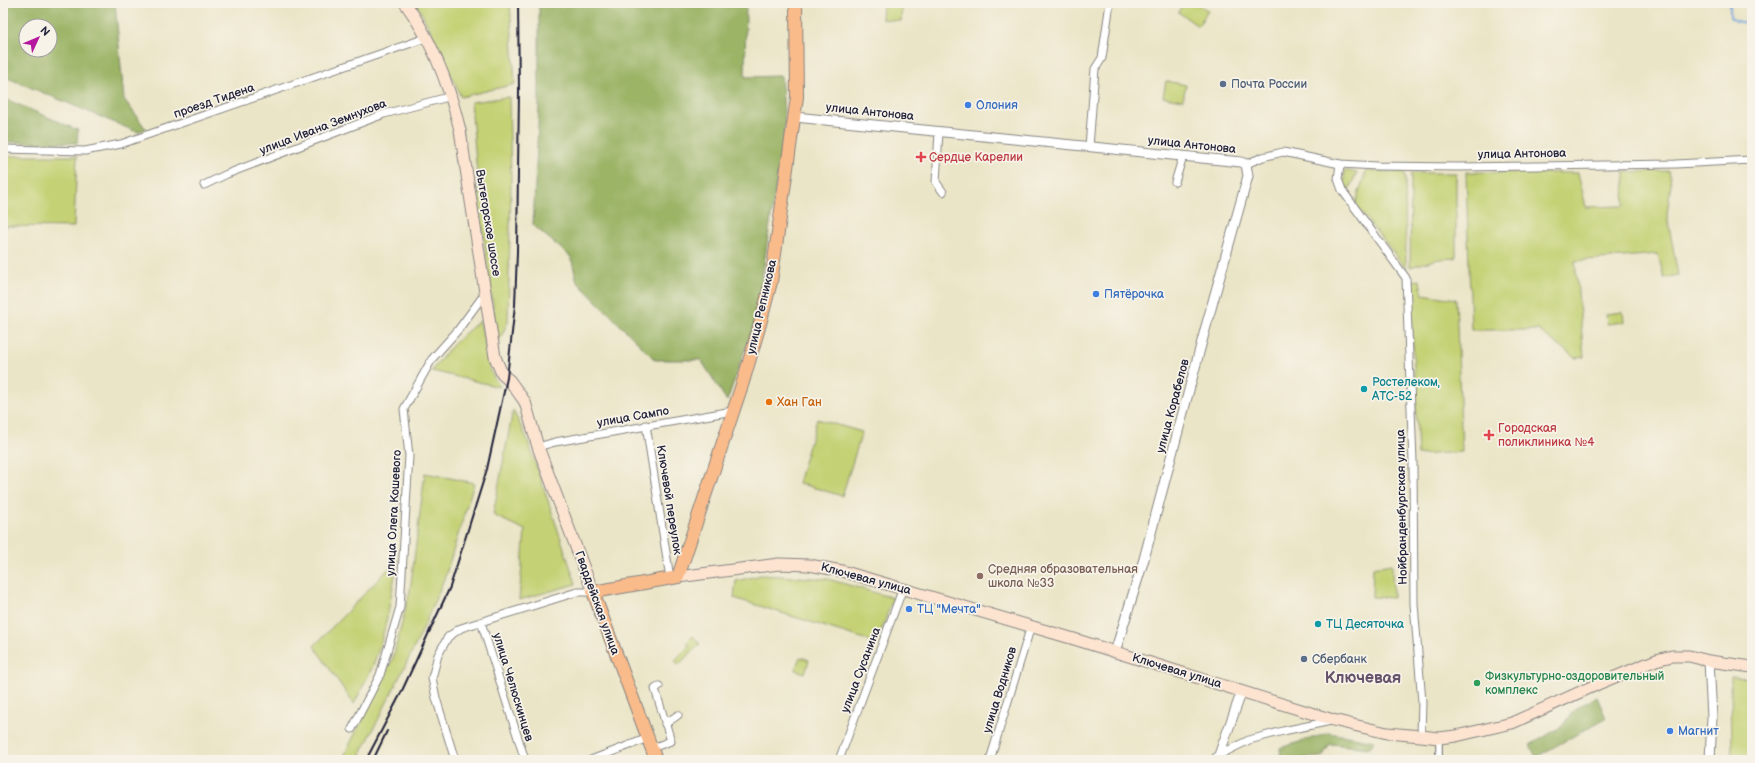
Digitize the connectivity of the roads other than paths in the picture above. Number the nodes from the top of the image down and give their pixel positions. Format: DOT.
graph roads {
  1 [pos="405,3"];
  2 [pos="796,3"];
  3 [pos="1110,3"];
  4 [pos="426,38"];
  5 [pos="452,96"];
  6 [pos="795,117"];
  7 [pos="939,132"];
  8 [pos="1089,147"];
  9 [pos="3,149"];
  10 [pos="1184,156"];
  11 [pos="1752,160"];
  12 [pos="1246,164"];
  13 [pos="1340,164"];
  14 [pos="1175,182"];
  15 [pos="204,184"];
  16 [pos="943,192"];
  17 [pos="486,292"];
  18 [pos="733,411"];
  19 [pos="646,425"];
  20 [pos="538,447"];
  21 [pos="674,577"];
  22 [pos="903,588"];
  23 [pos="593,592"];
  24 [pos="481,622"];
  25 [pos="1031,626"];
  26 [pos="1115,652"];
  27 [pos="1709,661"];
  28 [pos="1752,667"];
  29 [pos="659,686"];
  30 [pos="1242,691"];
  31 [pos="678,715"];
  32 [pos="1333,720"];
  33 [pos="665,724"];
  34 [pos="352,729"];
  35 [pos="1421,736"];
  36 [pos="1439,738"];
  37 [pos="650,743"];
  38 [pos="1217,758"];
  39 [pos="841,759"];
  40 [pos="456,760"];
  41 [pos="525,760"];
  42 [pos="591,760"];
  43 [pos="656,760"];
  44 [pos="990,760"];
  45 [pos="1439,760"];
  46 [pos="1710,760"];
  1 -- 4 [label="main road, Вытегорское шоссе"];
  2 -- 6 [label="main road, улица Репникова"];
  3 -- 8 [label="street"];
  4 -- 5 [label="main road, Вытегорское шоссе"];
  4 -- 9 [label="street, проезд Тидена"];
  5 -- 15 [label="street, улица Ивана Земнухова"];
  5 -- 17 [label="main road, Вытегорское шоссе"];
  6 -- 7 [label="street, улица Антонова"];
  6 -- 18 [label="main road, улица Репникова"];
  7 -- 8 [label="street, улица Антонова"];
  7 -- 16 [label="street"];
  8 -- 10 [label="street, улица Антонова"];
  10 -- 12 [label="street, улица Антонова"];
  10 -- 14 [label="street"];
  11 -- 13 [label="street, улица Антонова"];
  12 -- 13 [label="street, улица Антонова"];
  12 -- 26 [label="street, улица Корабелов"];
  13 -- 35 [label="street, Нойбранденбургская улица"];
  17 -- 20 [label="main road, Вытегорское шоссе"];
  17 -- 34 [label="street, улица Олега Кошевого"];
  18 -- 19 [label="street, улица Сампо"];
  18 -- 21 [label="main road, улица Репникова"];
  19 -- 20 [label="street, улица Сампо"];
  19 -- 21 [label="street, Ключевой переулок"];
  20 -- 23 [label="main road, Гвардейская улица"];
  21 -- 22 [label="main road, Ключевая улица"];
  21 -- 23 [label="main road, Ключевая улица"];
  22 -- 25 [label="main road, Ключевая улица"];
  22 -- 39 [label="street, улица Сусанина"];
  23 -- 24 [label="street"];
  23 -- 37 [label="main road, Гвардейская улица"];
  24 -- 40 [label="street"];
  24 -- 41 [label="street, улица Челюскинцев"];
  25 -- 26 [label="main road, Ключевая улица"];
  25 -- 44 [label="street, улица Водников"];
  26 -- 30 [label="main road, Ключевая улица"];
  27 -- 28 [label="main road, Ключевая улица"];
  27 -- 36 [label="main road, Ключевая улица"];
  27 -- 46 [label="street"];
  29 -- 33 [label="street"];
  30 -- 32 [label="main road, Ключевая улица"];
  30 -- 38 [label="street"];
  31 -- 33 [label="street"];
  32 -- 35 [label="main road, Ключевая улица"];
  32 -- 38 [label="street"];
  33 -- 37 [label="street"];
  35 -- 36 [label="main road, Ключевая улица"];
  36 -- 45 [label="street"];
  37 -- 42 [label="street"];
  37 -- 43 [label="main road, Гвардейская улица"];
}
